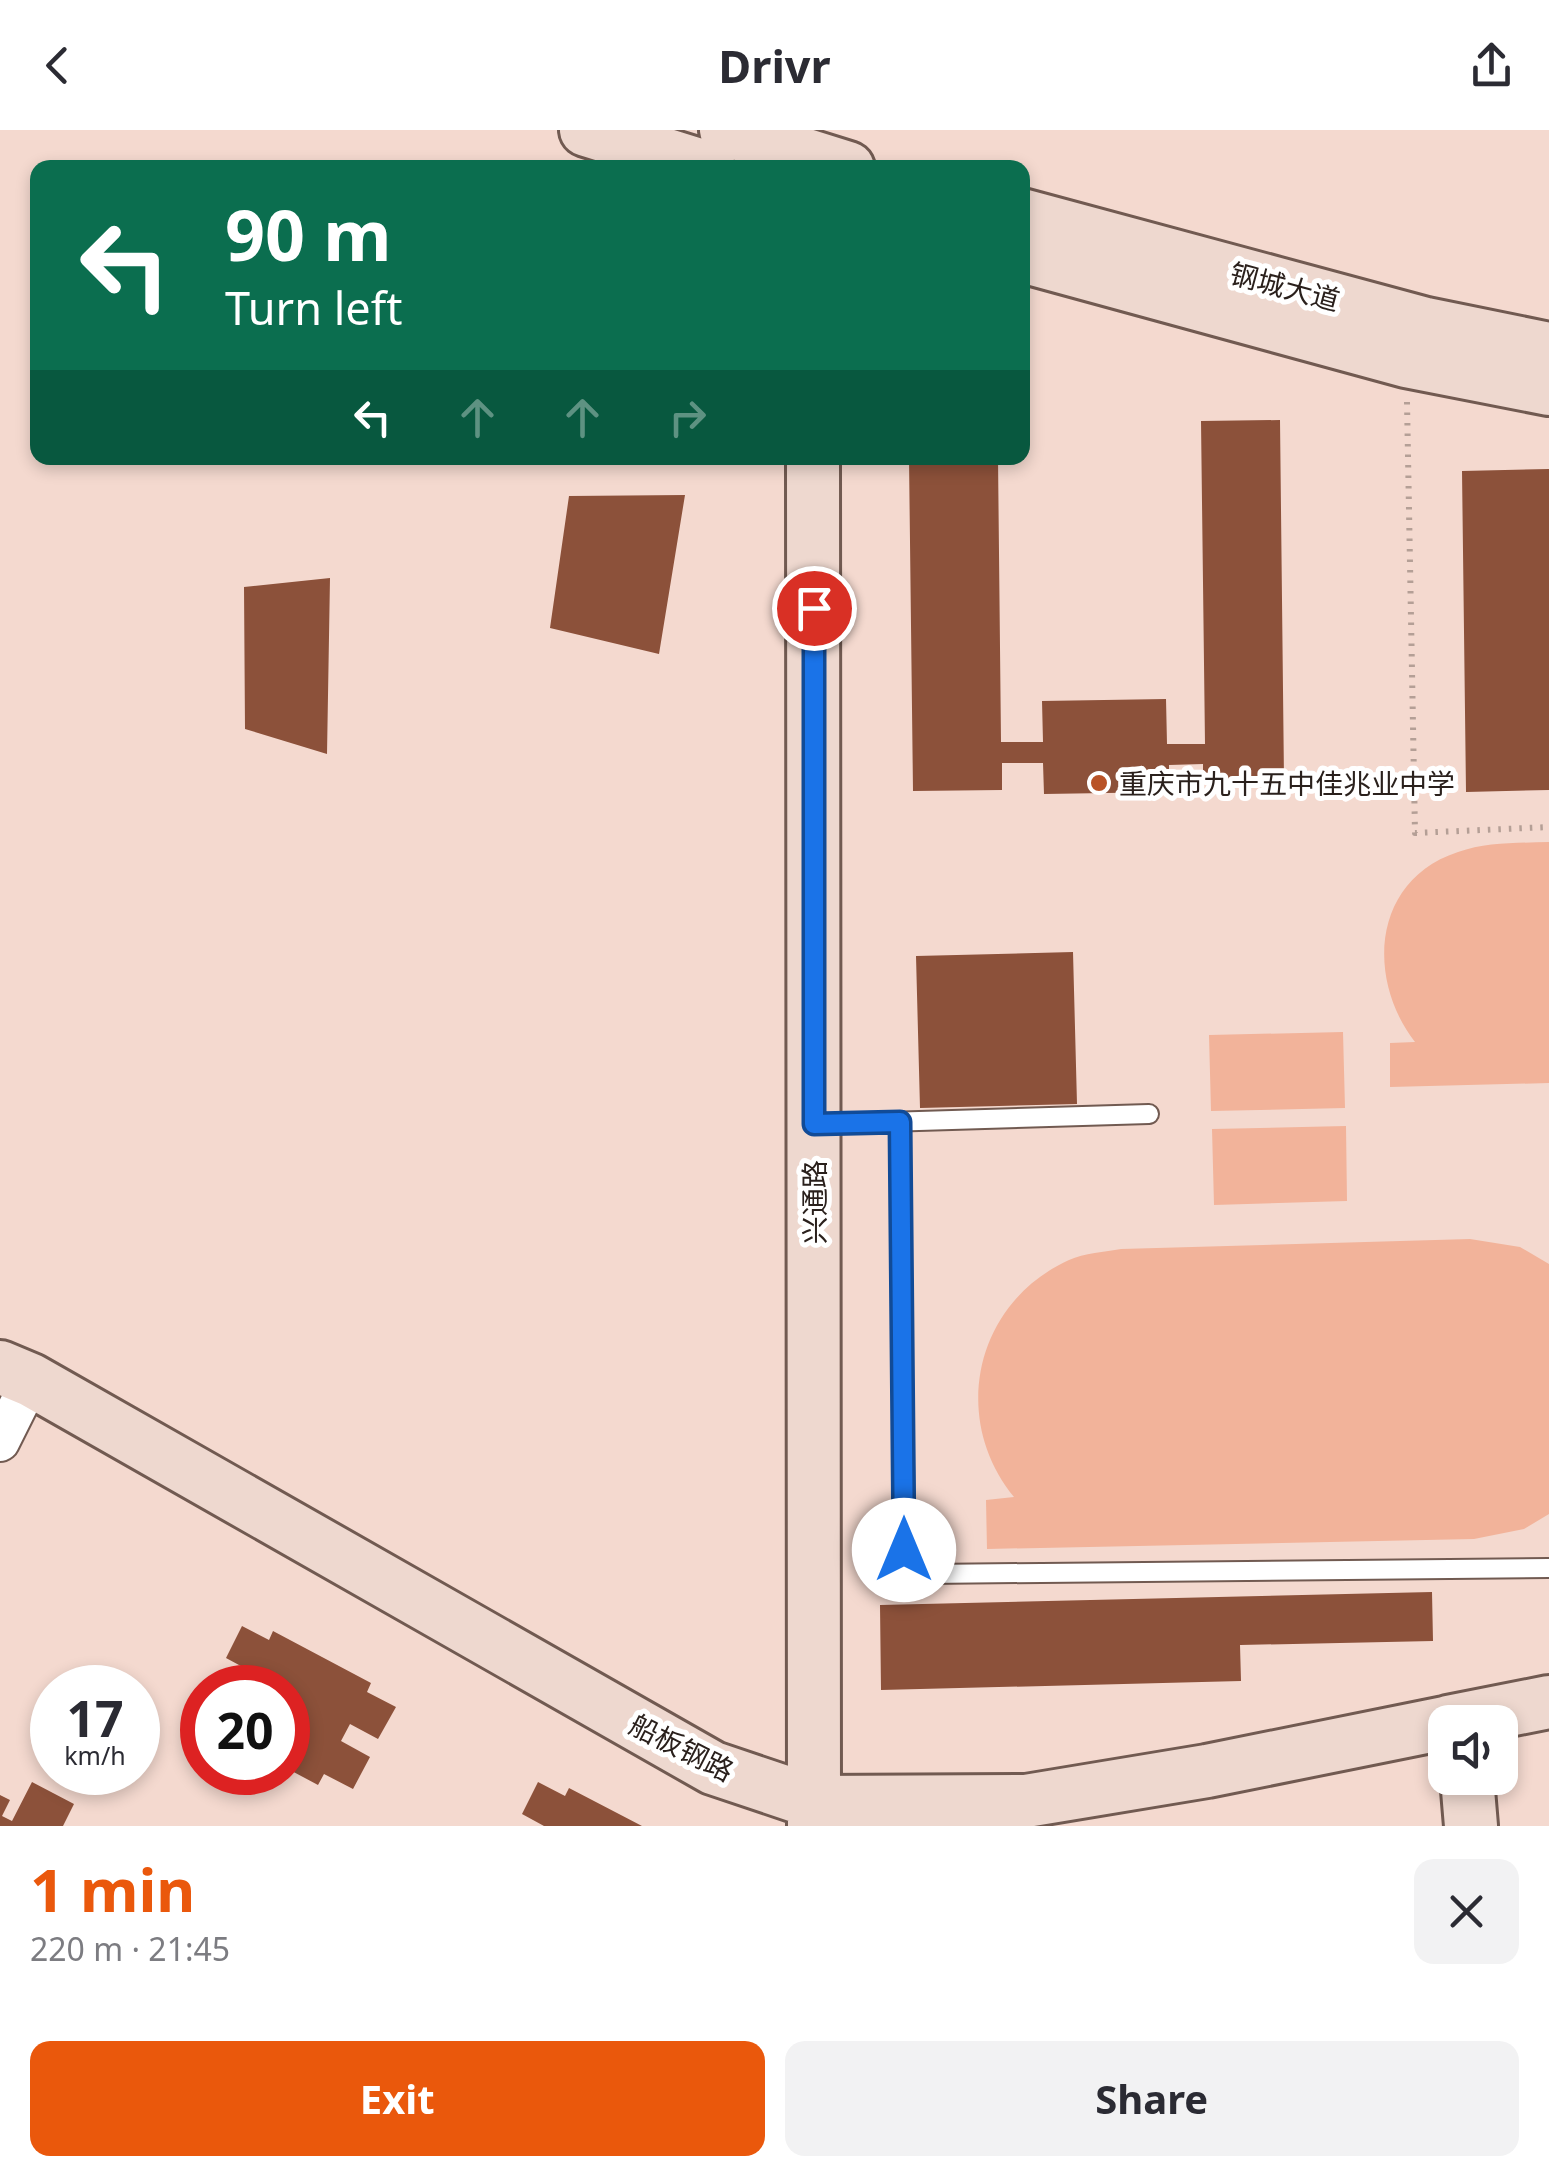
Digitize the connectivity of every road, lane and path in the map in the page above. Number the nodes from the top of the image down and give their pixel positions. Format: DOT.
graph roads {
  1 [pos="586,130"];
  2 [pos="726,130"];
  3 [pos="825,156"];
  4 [pos="682,160"];
  5 [pos="1030,217"];
  6 [pos="1030,258"];
  7 [pos="1549,350"];
  8 [pos="1406,361"];
  9 [pos="1549,389"];
  10 [pos="813,465"];
  11 [pos="1549,827"];
  12 [pos="1149,1114"];
  13 [pos="900,1122"];
  14 [pos="814,1124"];
  15 [pos="15,1373"];
  16 [pos="0,1442"];
  17 [pos="1549,1568"];
  18 [pos="1549,1702"];
  19 [pos="1518,1709"];
  20 [pos="1428,1727"];
  21 [pos="1468,1795"];
  22 [pos="814,1814"];
  23 [pos="1471,1826"];
  1 -- 4 [label="street"];
  2 -- 3 [label="street"];
  5 -- 7 [label="street, 钢城大道"];
  6 -- 8 [label="street, 钢城大道"];
  8 -- 9 [label="street, 钢城大道"];
  8 -- 11 [label="path"];
  10 -- 14 [label="street, 兴通路"];
  12 -- 13 [label="lane"];
  13 -- 14 [label="lane"];
  13 -- 17 [label="lane"];
  14 -- 22 [label="street, 兴通路"];
  15 -- 16 [label="street"];
  15 -- 22 [label="street, 船板钢路"];
  18 -- 19 [label="street, 船板钢路"];
  20 -- 22 [label="street, 船板钢路"];
  21 -- 23 [label="street"];
}
